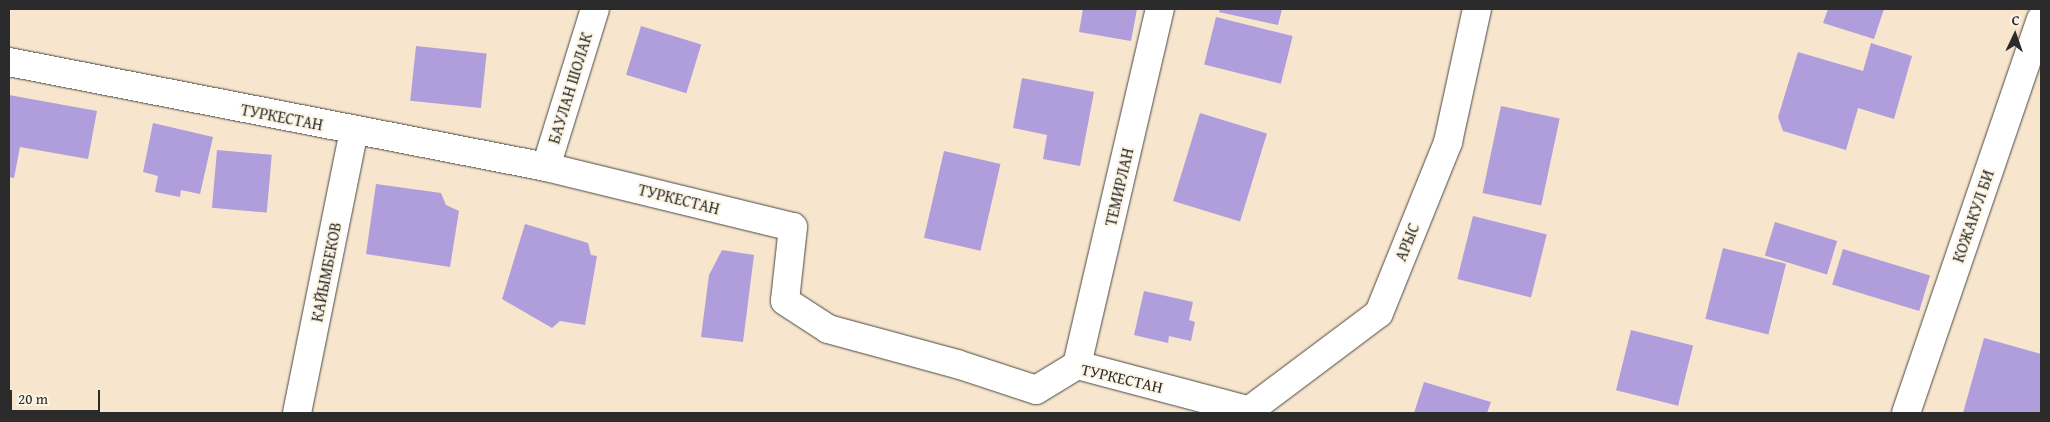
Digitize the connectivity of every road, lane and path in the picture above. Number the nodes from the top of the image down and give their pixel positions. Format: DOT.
graph roads {
  1 [pos="595,9"];
  2 [pos="1160,9"];
  3 [pos="1476,9"];
  4 [pos="2041,20"];
  5 [pos="9,62"];
  6 [pos="354,131"];
  7 [pos="546,167"];
  8 [pos="1077,365"];
  9 [pos="1246,412"];
  10 [pos="297,413"];
  11 [pos="1906,413"];
  1 -- 7 [label="street, БАУЛАН ШОЛАК"];
  2 -- 8 [label="street, ТЕМИРЛАН"];
  3 -- 9 [label="street, АРЫС"];
  4 -- 11 [label="street, КОЖАКУЛ БИ"];
  5 -- 6 [label="street, ТУРКЕСТАН"];
  6 -- 7 [label="street, ТУРКЕСТАН"];
  6 -- 10 [label="street, КАЙЫМБЕКОВ"];
  7 -- 8 [label="street, ТУРКЕСТАН"];
  8 -- 9 [label="street, ТУРКЕСТАН"];
}
